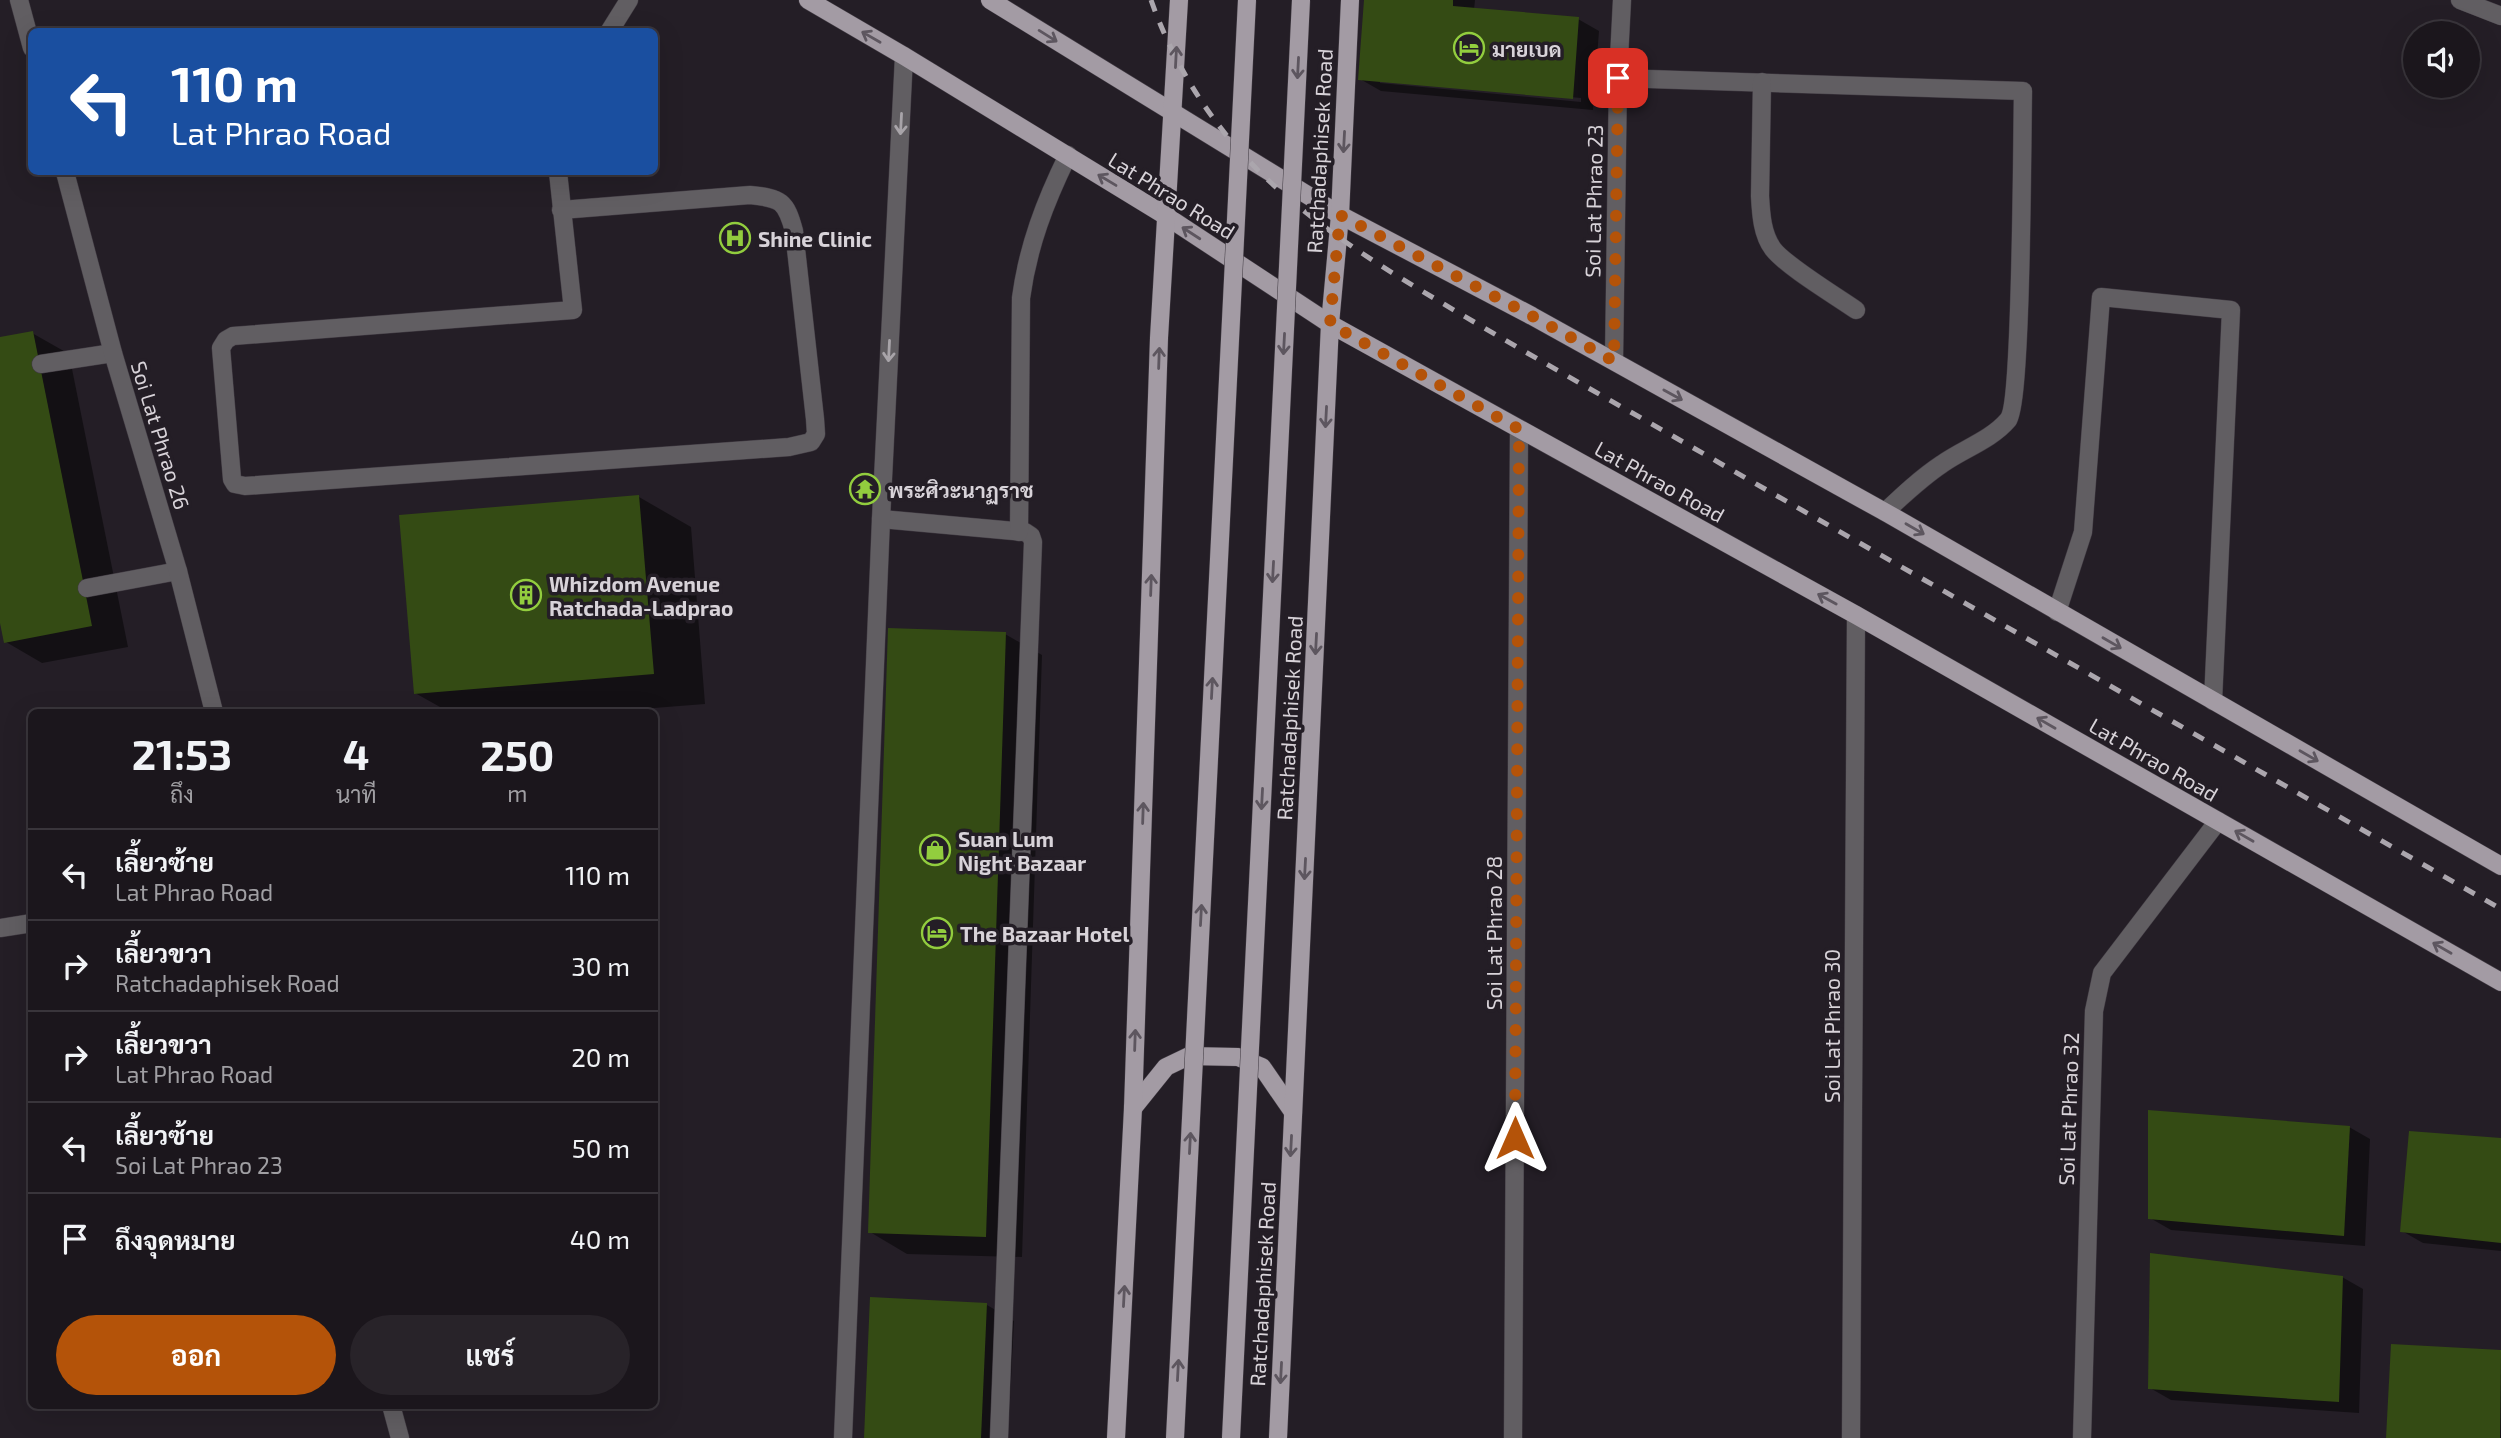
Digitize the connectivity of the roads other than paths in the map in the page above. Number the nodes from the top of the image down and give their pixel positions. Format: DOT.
graph roads {
  1 [pos="19,0"];
  2 [pos="629,0"];
  3 [pos="808,0"];
  4 [pos="990,0"];
  5 [pos="1179,0"];
  6 [pos="1247,0"];
  7 [pos="1301,0"];
  8 [pos="1350,0"];
  9 [pos="1622,0"];
  10 [pos="2460,0"];
  11 [pos="2501,16"];
  12 [pos="611,28"];
  13 [pos="28,33"];
  14 [pos="904,56"];
  15 [pos="1618,78"];
  16 [pos="1762,82"];
  17 [pos="1173,114"];
  18 [pos="1068,155"];
  19 [pos="66,175"];
  20 [pos="558,175"];
  21 [pos="561,210"];
  22 [pos="1340,215"];
  23 [pos="1166,216"];
  24 [pos="1856,310"];
  25 [pos="1330,324"];
  26 [pos="113,353"];
  27 [pos="1614,361"];
  28 [pos="41,364"];
  29 [pos="1519,429"];
  30 [pos="1885,512"];
  31 [pos="881,519"];
  32 [pos="1019,532"];
  33 [pos="178,571"];
  34 [pos="87,588"];
  35 [pos="2057,612"];
  36 [pos="1856,615"];
  37 [pos="2213,701"];
  38 [pos="213,709"];
  39 [pos="2218,821"];
  40 [pos="2501,866"];
  41 [pos="28,924"];
  42 [pos="0,928"];
  43 [pos="2501,982"];
  44 [pos="1133,1108"];
  45 [pos="1293,1112"];
  46 [pos="392,1409"];
  47 [pos="400,1438"];
  48 [pos="844,1438"];
  49 [pos="999,1438"];
  50 [pos="1116,1438"];
  51 [pos="1175,1438"];
  52 [pos="1231,1438"];
  53 [pos="1278,1438"];
  54 [pos="1513,1438"];
  55 [pos="1851,1438"];
  56 [pos="2082,1438"];
  1 -- 13 [label="street"];
  2 -- 12 [label="street"];
  14 -- 3 [label="main road, Lat Phrao Road, one-way"];
  4 -- 17 [label="main road, one-way"];
  17 -- 5 [label="main road, one-way"];
  51 -- 6 [label="main road, one-way, bridge"];
  7 -- 52 [label="main road, Ratchadaphisek Road, one-way, bridge"];
  8 -- 22 [label="main road, Ratchadaphisek Road, one-way"];
  9 -- 15 [label="street, Soi Lat Phrao 23"];
  10 -- 11 [label="street"];
  14 -- 18 [label="main road, Lat Phrao Road"];
  14 -- 31 [label="street, one-way"];
  15 -- 16 [label="street"];
  15 -- 27 [label="street, Soi Lat Phrao 23"];
  16 -- 24 [label="street"];
  16 -- 30 [label="street"];
  17 -- 22 [label="main road"];
  17 -- 23 [label="main road"];
  23 -- 18 [label="main road, Lat Phrao Road, one-way"];
  18 -- 32 [label="street"];
  19 -- 26 [label="street, Soi Lat Phrao 26"];
  20 -- 21 [label="street"];
  21 -- 21 [label="street"];
  22 -- 25 [label="main road, Ratchadaphisek Road"];
  22 -- 27 [label="main road"];
  25 -- 23 [label="main road, Lat Phrao Road, one-way"];
  44 -- 23 [label="main road, one-way"];
  25 -- 29 [label="main road, Lat Phrao Road"];
  25 -- 45 [label="main road, Ratchadaphisek Road, one-way"];
  26 -- 28 [label="street"];
  26 -- 33 [label="street, Soi Lat Phrao 26"];
  27 -- 30 [label="main road, one-way"];
  36 -- 29 [label="main road, Lat Phrao Road, one-way"];
  29 -- 54 [label="street, Soi Lat Phrao 28"];
  30 -- 35 [label="main road, one-way"];
  31 -- 32 [label="street"];
  31 -- 48 [label="street"];
  32 -- 49 [label="street"];
  33 -- 34 [label="street"];
  33 -- 38 [label="street, Soi Lat Phrao 26"];
  35 -- 37 [label="main road, one-way"];
  35 -- 37 [label="street"];
  39 -- 36 [label="main road, Lat Phrao Road, one-way"];
  36 -- 55 [label="street, Soi Lat Phrao 30"];
  37 -- 40 [label="main road, one-way"];
  43 -- 39 [label="main road, Lat Phrao Road, one-way"];
  39 -- 56 [label="street, Soi Lat Phrao 32"];
  41 -- 42 [label="street"];
  44 -- 45 [label="main road"];
  50 -- 44 [label="main road, one-way"];
  45 -- 53 [label="main road, Ratchadaphisek Road, one-way"];
  46 -- 47 [label="street"];
}
